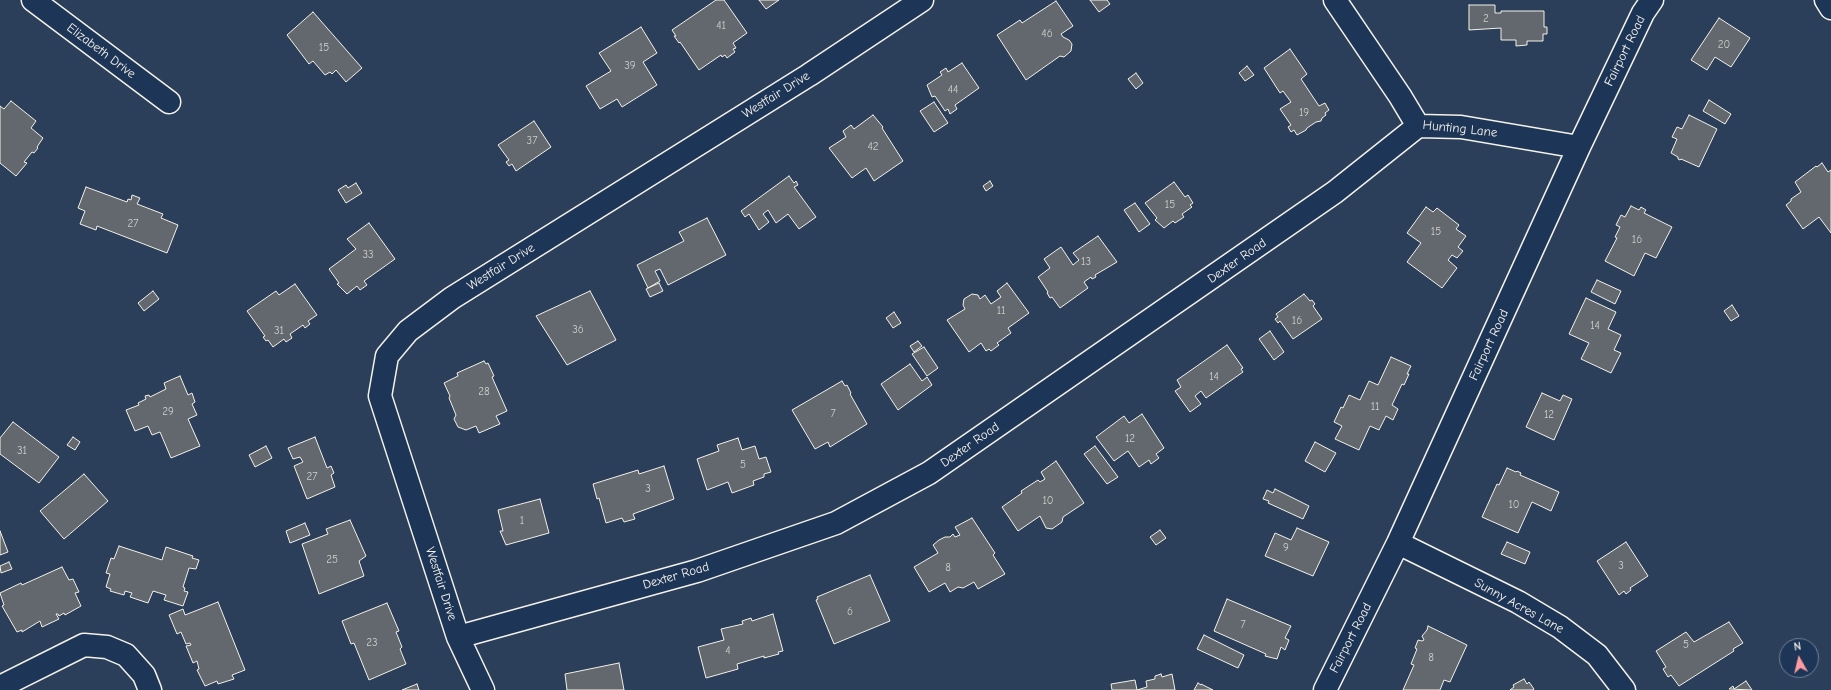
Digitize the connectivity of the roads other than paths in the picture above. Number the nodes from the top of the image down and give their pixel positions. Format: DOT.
graph roads {
  1 [pos="33,0"];
  2 [pos="922,0"];
  3 [pos="1335,0"];
  4 [pos="1652,0"];
  5 [pos="1826,0"];
  6 [pos="1831,8"];
  7 [pos="169,102"];
  8 [pos="1418,126"];
  9 [pos="1579,147"];
  10 [pos="1398,543"];
  11 [pos="458,637"];
  12 [pos="0,687"];
  13 [pos="150,690"];
  14 [pos="483,690"];
  15 [pos="1325,690"];
  16 [pos="1624,690"];
  1 -- 7 [label="street, Elizabeth Drive"];
  2 -- 11 [label="street, Westfair Drive"];
  3 -- 8 [label="street, Hunting Lane"];
  4 -- 9 [label="street, Fairport Road"];
  5 -- 6 [label="street"];
  8 -- 9 [label="street, Hunting Lane"];
  8 -- 11 [label="street, Dexter Road"];
  9 -- 10 [label="street, Fairport Road"];
  10 -- 15 [label="street, Fairport Road"];
  10 -- 16 [label="street, Sunny Acres Lane"];
  11 -- 14 [label="street, Westfair Drive"];
  12 -- 13 [label="street"];
}
